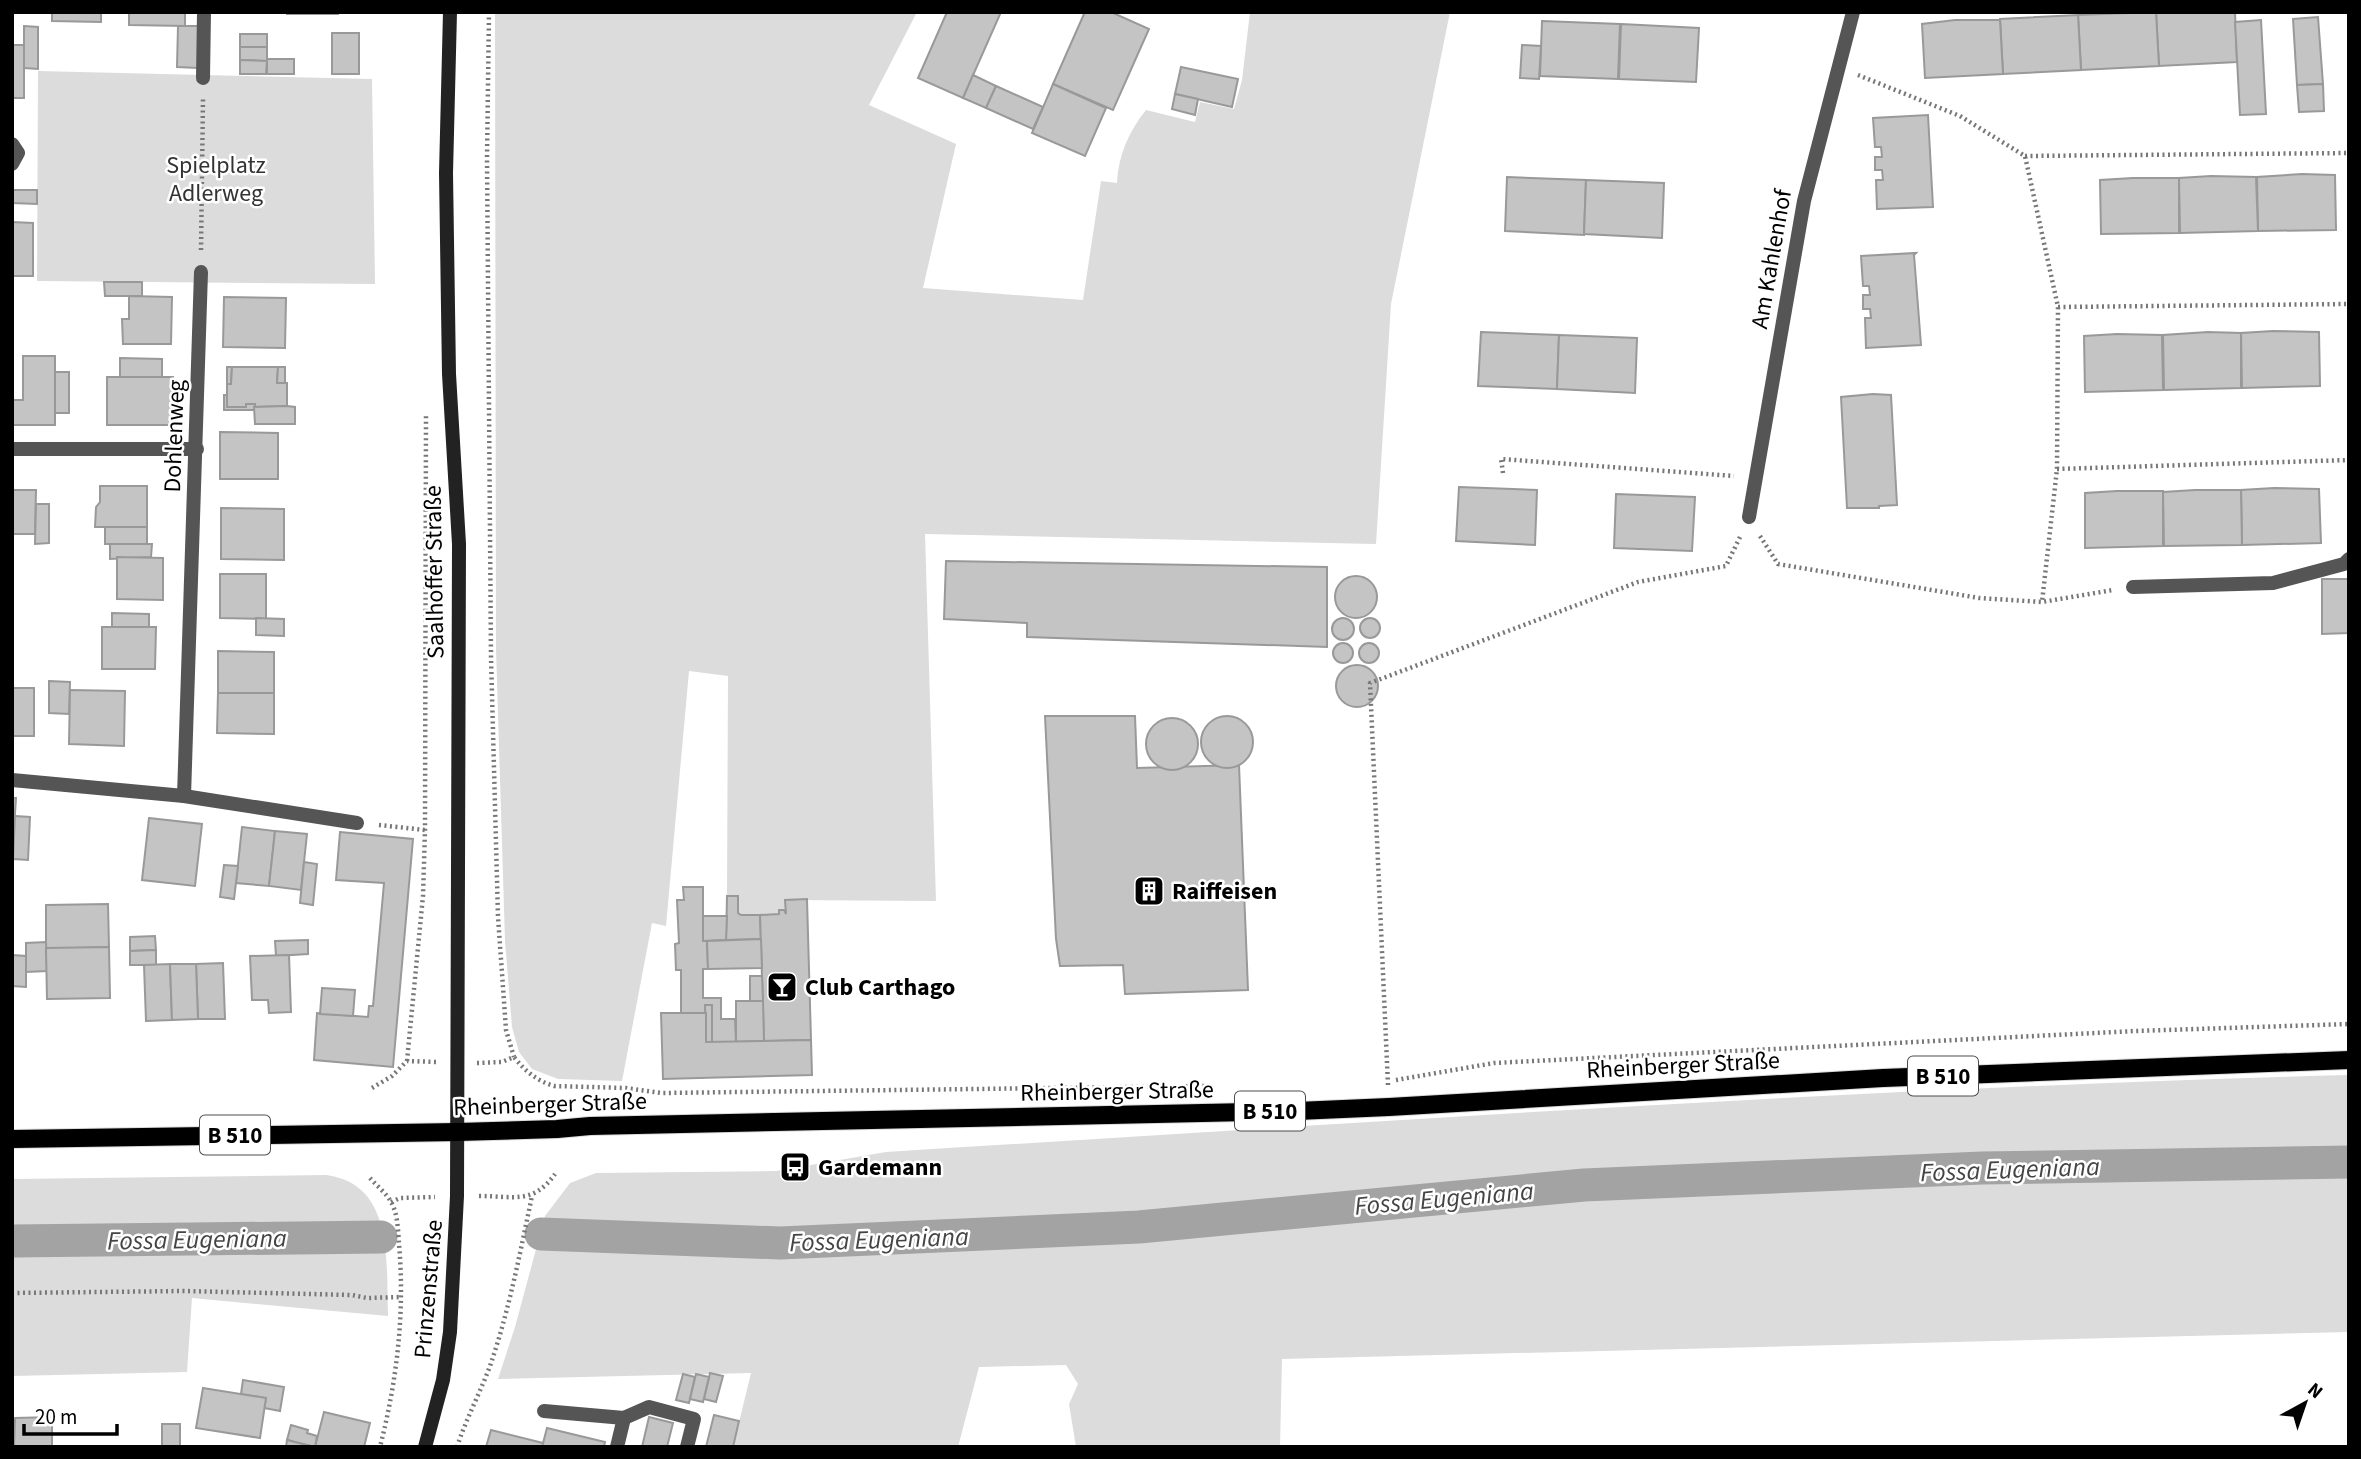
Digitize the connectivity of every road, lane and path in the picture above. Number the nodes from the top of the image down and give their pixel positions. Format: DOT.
graph roads {
  1 [pos="204,12"];
  2 [pos="450,12"];
  3 [pos="489,12"];
  4 [pos="1853,12"];
  5 [pos="1838,67"];
  6 [pos="203,78"];
  7 [pos="12,144"];
  8 [pos="2349,153"];
  9 [pos="2025,156"];
  10 [pos="12,164"];
  11 [pos="201,272"];
  12 [pos="2349,304"];
  13 [pos="2059,307"];
  14 [pos="426,402"];
  15 [pos="12,449"];
  16 [pos="197,449"];
  17 [pos="2349,460"];
  18 [pos="2057,470"];
  19 [pos="1503,473"];
  20 [pos="1756,478"];
  21 [pos="1749,517"];
  22 [pos="2349,559"];
  23 [pos="2133,587"];
  24 [pos="2042,602"];
  25 [pos="12,780"];
  26 [pos="184,796"];
  27 [pos="357,822"];
  28 [pos="425,831"];
  29 [pos="2349,1024"];
  30 [pos="514,1057"];
  31 [pos="2349,1060"];
  32 [pos="407,1061"];
  33 [pos="458,1063"];
  34 [pos="1387,1081"];
  35 [pos="1374,1082"];
  36 [pos="1212,1086"];
  37 [pos="372,1088"];
  38 [pos="1389,1107"];
  39 [pos="458,1132"];
  40 [pos="12,1139"];
  41 [pos="555,1174"];
  42 [pos="370,1178"];
  43 [pos="12,1293"];
  44 [pos="401,1297"];
  45 [pos="544,1412"];
  46 [pos="624,1418"];
  47 [pos="380,1447"];
  48 [pos="425,1447"];
  49 [pos="457,1447"];
  50 [pos="617,1447"];
  51 [pos="687,1447"];
  1 -- 6 [label="street"];
  2 -- 33 [label="main road, Saalhoffer Straße"];
  3 -- 30 [label="path"];
  4 -- 5 [label="street, Am Kahlenhof"];
  5 -- 9 [label="path"];
  5 -- 20 [label="street, Am Kahlenhof"];
  6 -- 11 [label="path"];
  7 -- 10 [label="street"];
  8 -- 9 [label="path"];
  9 -- 13 [label="path"];
  11 -- 16 [label="street, Dohlenweg"];
  12 -- 13 [label="path"];
  13 -- 18 [label="path"];
  14 -- 28 [label="path"];
  15 -- 16 [label="street"];
  16 -- 26 [label="street, Dohlenweg"];
  17 -- 18 [label="path"];
  18 -- 24 [label="path"];
  19 -- 20 [label="path"];
  20 -- 21 [label="street, Am Kahlenhof"];
  21 -- 24 [label="path"];
  21 -- 34 [label="path"];
  22 -- 23 [label="street"];
  23 -- 24 [label="path"];
  25 -- 26 [label="street"];
  26 -- 27 [label="street"];
  27 -- 28 [label="path"];
  28 -- 32 [label="path"];
  29 -- 34 [label="path"];
  30 -- 33 [label="path"];
  30 -- 36 [label="path"];
  31 -- 38 [label="main road, Rheinberger Straße / B 510"];
  32 -- 33 [label="path"];
  32 -- 37 [label="path"];
  33 -- 39 [label="main road, Saalhoffer Straße"];
  34 -- 35 [label="path"];
  34 -- 38 [label="path"];
  38 -- 39 [label="main road, Rheinberger Straße / B 510"];
  39 -- 40 [label="main road, Rheinberger Straße / B 510"];
  39 -- 48 [label="main road, Prinzenstraße"];
  41 -- 49 [label="path"];
  42 -- 44 [label="path"];
  43 -- 44 [label="path"];
  44 -- 47 [label="path"];
  45 -- 46 [label="street"];
  46 -- 50 [label="street"];
  46 -- 51 [label="street"];
}
